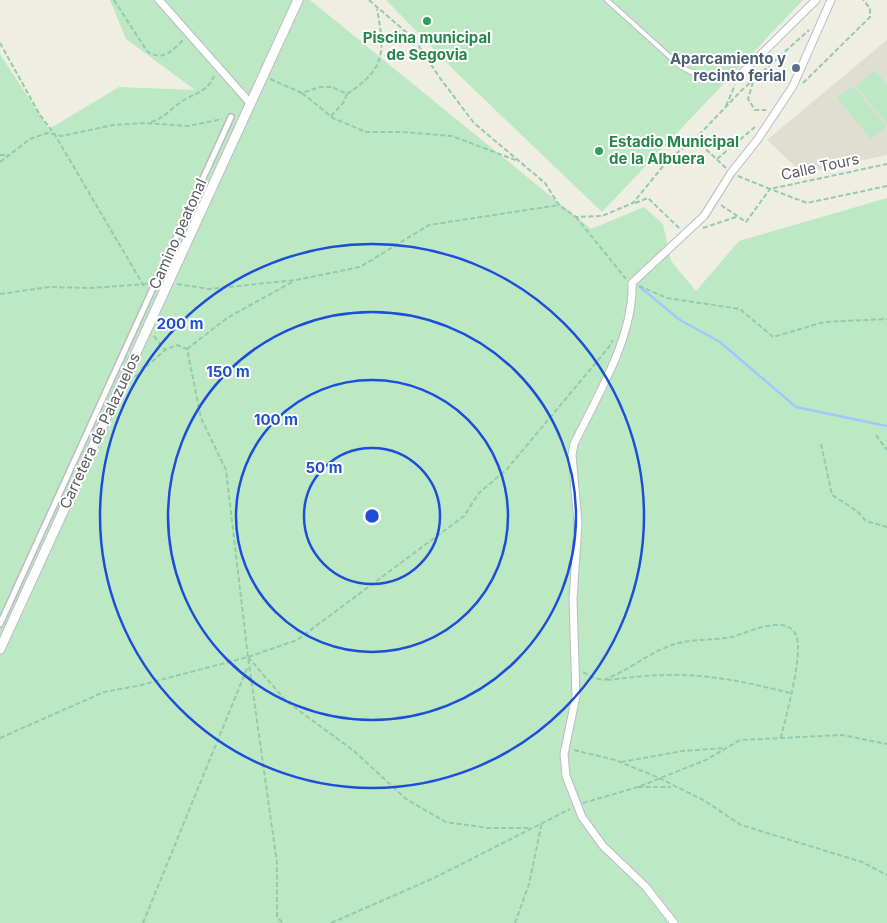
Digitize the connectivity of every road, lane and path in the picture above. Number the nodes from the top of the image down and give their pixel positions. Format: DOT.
graph roads {
  1 [pos="114,0"];
  2 [pos="159,0"];
  3 [pos="298,0"];
  4 [pos="369,0"];
  5 [pos="606,0"];
  6 [pos="816,0"];
  7 [pos="831,0"];
  8 [pos="863,0"];
  9 [pos="377,9"];
  10 [pos="810,28"];
  11 [pos="189,34"];
  12 [pos="0,43"];
  13 [pos="218,67"];
  14 [pos="264,76"];
  15 [pos="735,76"];
  16 [pos="753,80"];
  17 [pos="800,86"];
  18 [pos="302,93"];
  19 [pos="347,94"];
  20 [pos="250,104"];
  21 [pos="726,107"];
  22 [pos="779,108"];
  23 [pos="331,116"];
  24 [pos="231,117"];
  25 [pos="149,123"];
  26 [pos="760,124"];
  27 [pos="55,135"];
  28 [pos="695,139"];
  29 [pos="0,155"];
  30 [pos="10,155"];
  31 [pos="717,159"];
  32 [pos="0,162"];
  33 [pos="520,162"];
  34 [pos="887,164"];
  35 [pos="731,173"];
  36 [pos="887,186"];
  37 [pos="770,189"];
  38 [pos="713,201"];
  39 [pos="633,203"];
  40 [pos="559,205"];
  41 [pos="737,216"];
  42 [pos="576,217"];
  43 [pos="703,228"];
  44 [pos="686,234"];
  45 [pos="296,280"];
  46 [pos="168,283"];
  47 [pos="632,283"];
  48 [pos="143,284"];
  49 [pos="156,284"];
  50 [pos="0,294"];
  51 [pos="150,296"];
  52 [pos="887,319"];
  53 [pos="148,328"];
  54 [pos="616,333"];
  55 [pos="187,349"];
  56 [pos="165,350"];
  57 [pos="133,379"];
  58 [pos="876,435"];
  59 [pos="821,444"];
  60 [pos="887,450"];
  61 [pos="887,527"];
  62 [pos="0,624"];
  63 [pos="0,649"];
  64 [pos="248,657"];
  65 [pos="249,665"];
  66 [pos="575,667"];
  67 [pos="604,680"];
  68 [pos="791,693"];
  69 [pos="781,737"];
  70 [pos="0,738"];
  71 [pos="568,740"];
  72 [pos="887,744"];
  73 [pos="728,747"];
  74 [pos="620,762"];
  75 [pos="657,777"];
  76 [pos="635,787"];
  77 [pos="674,787"];
  78 [pos="578,806"];
  79 [pos="542,822"];
  80 [pos="532,828"];
  81 [pos="887,875"];
  82 [pos="144,923"];
  83 [pos="283,923"];
  84 [pos="331,923"];
  85 [pos="515,923"];
  86 [pos="674,923"];
  1 -- 11 [label="path"];
  2 -- 11 [label="street"];
  3 -- 14 [label="street, Carretera de Palazuelos"];
  4 -- 9 [label="path"];
  5 -- 15 [label="lane"];
  6 -- 15 [label="street"];
  7 -- 22 [label="street"];
  8 -- 17 [label="path"];
  9 -- 19 [label="path"];
  9 -- 33 [label="path"];
  10 -- 16 [label="path"];
  11 -- 13 [label="street"];
  12 -- 27 [label="path"];
  13 -- 20 [label="street"];
  13 -- 25 [label="path"];
  14 -- 18 [label="path"];
  14 -- 20 [label="street, Carretera de Palazuelos"];
  15 -- 21 [label="path"];
  16 -- 21 [label="path"];
  16 -- 22 [label="path"];
  18 -- 19 [label="path"];
  18 -- 23 [label="path"];
  19 -- 23 [label="path"];
  20 -- 46 [label="street, Carretera de Palazuelos"];
  21 -- 28 [label="path"];
  22 -- 35 [label="street"];
  23 -- 33 [label="path"];
  24 -- 25 [label="path"];
  24 -- 49 [label="street, Camino peatonal"];
  25 -- 27 [label="path"];
  26 -- 31 [label="path"];
  27 -- 30 [label="path"];
  27 -- 48 [label="path"];
  28 -- 31 [label="path"];
  28 -- 39 [label="path"];
  29 -- 30 [label="path"];
  30 -- 32 [label="path"];
  31 -- 35 [label="path"];
  33 -- 40 [label="path"];
  34 -- 37 [label="path, Calle Tours"];
  35 -- 37 [label="path, Calle Tours"];
  35 -- 38 [label="street"];
  36 -- 37 [label="path"];
  37 -- 41 [label="path"];
  38 -- 41 [label="path"];
  38 -- 44 [label="street"];
  39 -- 42 [label="path"];
  39 -- 44 [label="path"];
  40 -- 42 [label="path"];
  40 -- 45 [label="path"];
  41 -- 43 [label="path"];
  42 -- 47 [label="path"];
  44 -- 47 [label="street"];
  45 -- 46 [label="path"];
  45 -- 55 [label="path"];
  46 -- 53 [label="street, Carretera de Palazuelos"];
  47 -- 52 [label="path"];
  47 -- 66 [label="street"];
  48 -- 49 [label="path"];
  48 -- 50 [label="path"];
  48 -- 51 [label="path"];
  49 -- 51 [label="street, Camino peatonal"];
  51 -- 62 [label="street, Camino peatonal"];
  53 -- 56 [label="path"];
  53 -- 63 [label="street, Carretera de Palazuelos"];
  54 -- 64 [label="path"];
  55 -- 56 [label="path"];
  55 -- 64 [label="path"];
  56 -- 57 [label="path"];
  58 -- 60 [label="path"];
  59 -- 61 [label="path"];
  64 -- 65 [label="path"];
  64 -- 70 [label="path"];
  64 -- 80 [label="path"];
  65 -- 82 [label="path"];
  65 -- 83 [label="path"];
  66 -- 67 [label="path"];
  66 -- 71 [label="street"];
  67 -- 68 [label="path"];
  67 -- 68 [label="path"];
  68 -- 69 [label="path"];
  69 -- 72 [label="path"];
  69 -- 73 [label="path"];
  71 -- 74 [label="path"];
  71 -- 78 [label="street"];
  73 -- 74 [label="path"];
  73 -- 75 [label="path"];
  74 -- 75 [label="path"];
  75 -- 76 [label="path"];
  75 -- 77 [label="path"];
  76 -- 77 [label="path"];
  76 -- 78 [label="path"];
  77 -- 81 [label="path"];
  78 -- 79 [label="path"];
  78 -- 86 [label="street"];
  79 -- 80 [label="path"];
  79 -- 85 [label="path"];
  80 -- 84 [label="path"];
}
